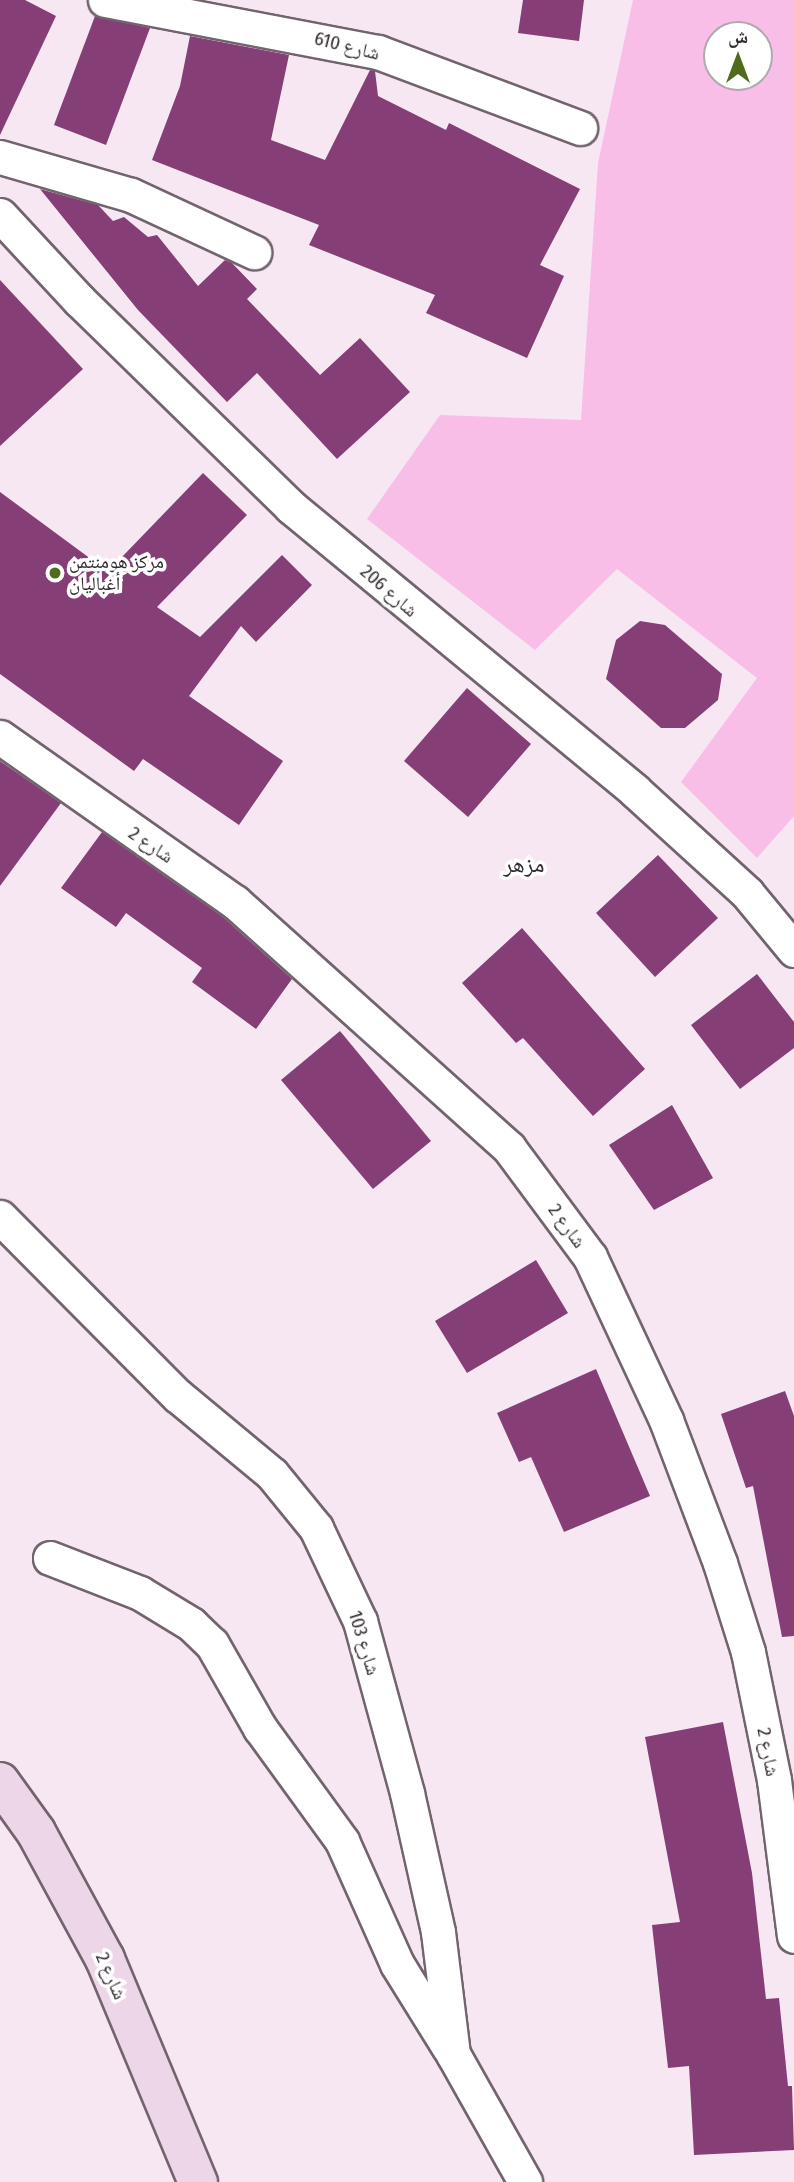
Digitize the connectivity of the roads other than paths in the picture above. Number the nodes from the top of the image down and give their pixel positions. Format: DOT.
graph roads {
  1 [pos="106,0"];
  2 [pos="580,128"];
  3 [pos="0,157"];
  4 [pos="0,215"];
  5 [pos="254,252"];
  6 [pos="0,737"];
  7 [pos="794,950"];
  8 [pos="0,1217"];
  9 [pos="50,1558"];
  10 [pos="0,1782"];
  11 [pos="794,1936"];
  12 [pos="453,2053"];
  13 [pos="198,2182"];
  14 [pos="525,2182"];
  1 -- 2 [label="street, شارع 610"];
  3 -- 5 [label="street"];
  4 -- 7 [label="street, شارع 206"];
  6 -- 11 [label="street, شارع 2"];
  8 -- 12 [label="street, شارع 103"];
  9 -- 12 [label="street"];
  10 -- 13 [label="street, شارع 2"];
  12 -- 14 [label="street, شارع 103"];
}
